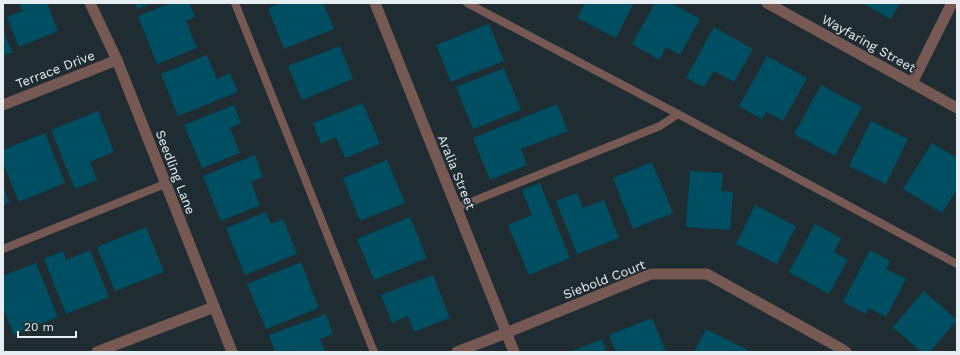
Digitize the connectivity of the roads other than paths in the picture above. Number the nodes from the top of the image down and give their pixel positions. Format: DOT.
graph roads {
  1 [pos="90,3"];
  2 [pos="235,3"];
  3 [pos="375,3"];
  4 [pos="467,3"];
  5 [pos="767,3"];
  6 [pos="952,3"];
  7 [pos="116,60"];
  8 [pos="912,83"];
  9 [pos="3,105"];
  10 [pos="957,108"];
  11 [pos="678,114"];
  12 [pos="165,184"];
  13 [pos="456,208"];
  14 [pos="3,249"];
  15 [pos="957,264"];
  16 [pos="214,307"];
  17 [pos="506,333"];
  18 [pos="97,352"];
  19 [pos="232,352"];
  20 [pos="374,352"];
  21 [pos="457,352"];
  22 [pos="514,352"];
  23 [pos="846,352"];
  1 -- 7 [label="street, Seedling Lane"];
  2 -- 20 [label="lane"];
  3 -- 13 [label="street, Aralia Street"];
  4 -- 11 [label="lane"];
  5 -- 8 [label="street, Wayfaring Street"];
  6 -- 8 [label="street"];
  7 -- 9 [label="street, Terrace Drive"];
  7 -- 12 [label="street, Seedling Lane"];
  8 -- 10 [label="street, Wayfaring Street"];
  11 -- 13 [label="lane"];
  11 -- 15 [label="lane"];
  12 -- 14 [label="lane"];
  12 -- 16 [label="street, Seedling Lane"];
  13 -- 17 [label="street, Aralia Street"];
  16 -- 18 [label="street"];
  16 -- 19 [label="street, Seedling Lane"];
  17 -- 21 [label="street, Siebold Court"];
  17 -- 22 [label="street, Aralia Street"];
  17 -- 23 [label="street, Siebold Court"];
}
